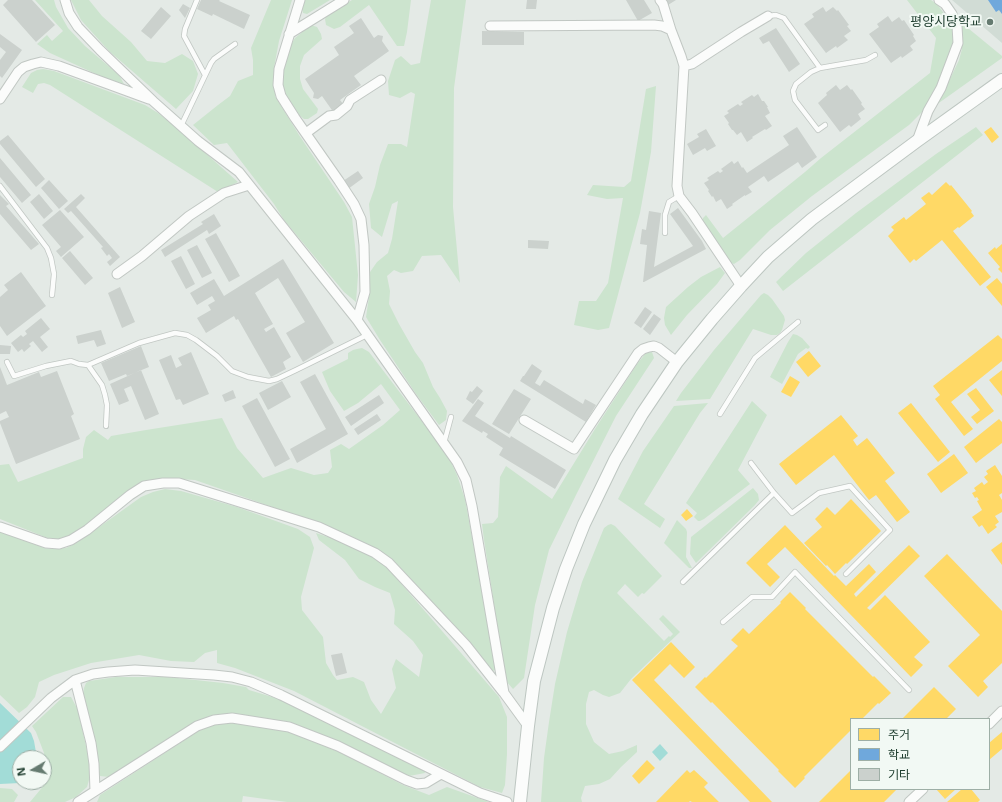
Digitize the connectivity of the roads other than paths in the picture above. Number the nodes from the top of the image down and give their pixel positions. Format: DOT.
graph roads {
  1 [pos="65,0"];
  2 [pos="197,0"];
  3 [pos="300,0"];
  4 [pos="344,0"];
  5 [pos="660,0"];
  6 [pos="939,0"];
  7 [pos="768,16"];
  8 [pos="490,26"];
  9 [pos="671,30"];
  10 [pos="289,34"];
  11 [pos="235,44"];
  12 [pos="875,55"];
  13 [pos="684,66"];
  14 [pos="820,68"];
  15 [pos="205,75"];
  16 [pos="381,80"];
  17 [pos="1002,80"];
  18 [pos="0,99"];
  19 [pos="153,101"];
  20 [pos="181,126"];
  21 [pos="825,126"];
  22 [pos="306,133"];
  23 [pos="917,141"];
  24 [pos="249,185"];
  25 [pos="0,186"];
  26 [pos="679,196"];
  27 [pos="665,233"];
  28 [pos="117,274"];
  29 [pos="741,286"];
  30 [pos="52,296"];
  31 [pos="357,320"];
  32 [pos="798,322"];
  33 [pos="367,335"];
  34 [pos="7,362"];
  35 [pos="677,362"];
  36 [pos="88,365"];
  37 [pos="720,414"];
  38 [pos="451,417"];
  39 [pos="524,420"];
  40 [pos="106,426"];
  41 [pos="444,443"];
  42 [pos="751,463"];
  43 [pos="774,493"];
  44 [pos="0,527"];
  45 [pos="846,574"];
  46 [pos="683,582"];
  47 [pos="723,622"];
  48 [pos="75,680"];
  49 [pos="909,690"];
  50 [pos="504,693"];
  51 [pos="1002,711"];
  52 [pos="990,723"];
  53 [pos="528,726"];
  54 [pos="0,747"];
  55 [pos="441,774"];
  56 [pos="922,790"];
  57 [pos="95,791"];
  58 [pos="78,802"];
  59 [pos="508,802"];
  60 [pos="520,802"];
  61 [pos="910,802"];
  1 -- 19 [label="street"];
  2 -- 15 [label="lane"];
  3 -- 10 [label="street"];
  4 -- 10 [label="street"];
  5 -- 9 [label="street"];
  6 -- 23 [label="street"];
  7 -- 13 [label="street"];
  7 -- 14 [label="lane"];
  8 -- 9 [label="street"];
  9 -- 13 [label="street"];
  10 -- 22 [label="street"];
  11 -- 15 [label="lane"];
  12 -- 14 [label="lane"];
  13 -- 26 [label="street"];
  14 -- 21 [label="lane"];
  15 -- 20 [label="lane"];
  16 -- 22 [label="street"];
  17 -- 23 [label="street"];
  18 -- 19 [label="street"];
  19 -- 20 [label="street"];
  20 -- 24 [label="street"];
  22 -- 31 [label="street"];
  23 -- 29 [label="street"];
  24 -- 28 [label="street"];
  24 -- 31 [label="street"];
  25 -- 30 [label="lane"];
  26 -- 27 [label="lane"];
  26 -- 29 [label="street"];
  29 -- 35 [label="street"];
  31 -- 33 [label="street"];
  32 -- 37 [label="lane"];
  33 -- 36 [label="lane"];
  33 -- 41 [label="street"];
  34 -- 36 [label="lane"];
  35 -- 39 [label="street"];
  35 -- 53 [label="street"];
  36 -- 40 [label="lane"];
  38 -- 41 [label="lane"];
  41 -- 50 [label="street"];
  42 -- 43 [label="lane"];
  43 -- 45 [label="lane"];
  43 -- 46 [label="lane"];
  44 -- 50 [label="street"];
  47 -- 49 [label="lane"];
  48 -- 54 [label="street"];
  48 -- 55 [label="street"];
  48 -- 57 [label="street"];
  50 -- 53 [label="street"];
  51 -- 52 [label="street"];
  53 -- 60 [label="street"];
  55 -- 57 [label="street"];
  55 -- 59 [label="street"];
  56 -- 61 [label="street"];
  57 -- 58 [label="street"];
}
